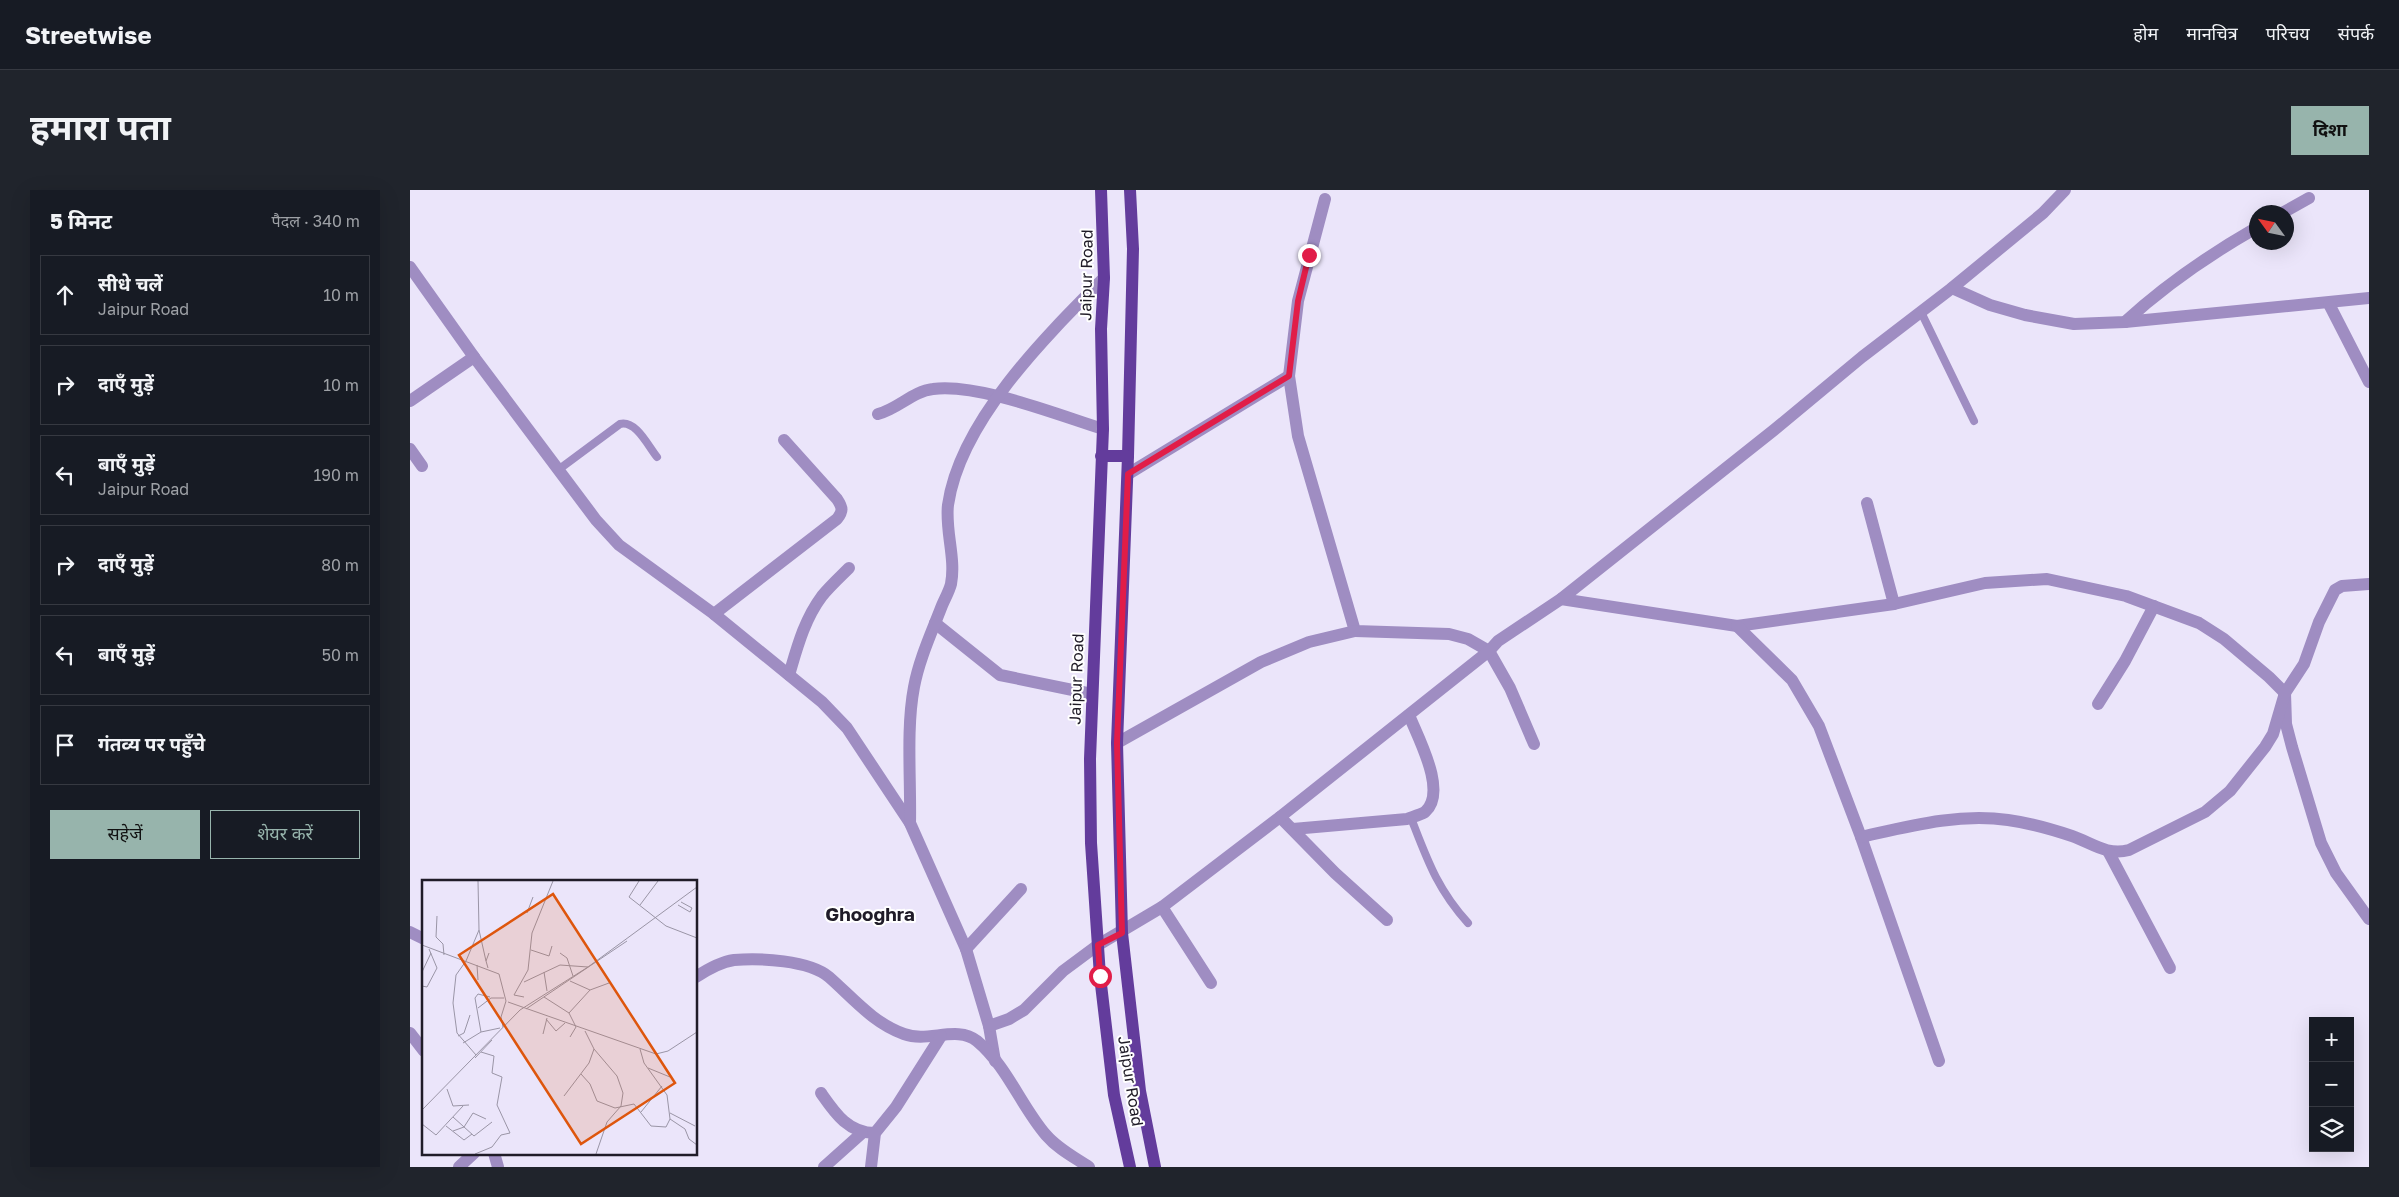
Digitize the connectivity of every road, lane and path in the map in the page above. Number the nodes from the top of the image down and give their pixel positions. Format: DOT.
graph roads {
  1 [pos="1101,190"];
  2 [pos="1130,190"];
  3 [pos="2065,190"];
  4 [pos="2309,198"];
  5 [pos="1325,199"];
  6 [pos="2294,206"];
  7 [pos="2249,232"];
  8 [pos="410,267"];
  9 [pos="1104,278"];
  10 [pos="1952,288"];
  11 [pos="2369,298"];
  12 [pos="2329,304"];
  13 [pos="1921,312"];
  14 [pos="2125,322"];
  15 [pos="474,357"];
  16 [pos="1289,376"];
  17 [pos="2369,382"];
  18 [pos="999,397"];
  19 [pos="410,401"];
  20 [pos="878,414"];
  21 [pos="1974,421"];
  22 [pos="1103,429"];
  23 [pos="784,440"];
  24 [pos="410,449"];
  25 [pos="1101,456"];
  26 [pos="1128,456"];
  27 [pos="657,457"];
  28 [pos="422,466"];
  29 [pos="558,470"];
  30 [pos="1128,474"];
  31 [pos="1867,504"];
  32 [pos="849,568"];
  33 [pos="2369,584"];
  34 [pos="1561,599"];
  35 [pos="1894,604"];
  36 [pos="2154,606"];
  37 [pos="714,614"];
  38 [pos="935,623"];
  39 [pos="1737,626"];
  40 [pos="1355,631"];
  41 [pos="1489,651"];
  42 [pos="789,675"];
  43 [pos="2285,693"];
  44 [pos="1092,694"];
  45 [pos="2098,704"];
  46 [pos="1409,715"];
  47 [pos="1117,743"];
  48 [pos="1534,744"];
  49 [pos="1280,817"];
  50 [pos="1411,818"];
  51 [pos="910,823"];
  52 [pos="1293,829"];
  53 [pos="1861,836"];
  54 [pos="2108,852"];
  55 [pos="1021,889"];
  56 [pos="1162,906"];
  57 [pos="2369,919"];
  58 [pos="1387,920"];
  59 [pos="1468,923"];
  60 [pos="410,932"];
  61 [pos="1122,933"];
  62 [pos="422,938"];
  63 [pos="1098,945"];
  64 [pos="966,949"];
  65 [pos="2170,968"];
  66 [pos="698,976"];
  67 [pos="1210,983"];
  68 [pos="989,1026"];
  69 [pos="410,1033"];
  70 [pos="941,1036"];
  71 [pos="422,1048"];
  72 [pos="995,1061"];
  73 [pos="1939,1061"];
  74 [pos="821,1093"];
  75 [pos="869,1133"];
  76 [pos="473,1154"];
  77 [pos="494,1154"];
  78 [pos="459,1167"];
  79 [pos="498,1167"];
  80 [pos="824,1167"];
  81 [pos="871,1167"];
  82 [pos="1089,1167"];
  83 [pos="1130,1167"];
  84 [pos="1155,1167"];
  1 -- 9 [label="main road, Jaipur Road"];
  2 -- 26 [label="main road, Jaipur Road"];
  3 -- 10 [label="street"];
  4 -- 6 [label="street"];
  5 -- 16 [label="street"];
  7 -- 14 [label="street"];
  8 -- 15 [label="street"];
  9 -- 18 [label="street"];
  9 -- 22 [label="main road, Jaipur Road"];
  10 -- 13 [label="street"];
  10 -- 14 [label="street"];
  11 -- 12 [label="street"];
  12 -- 14 [label="street"];
  12 -- 17 [label="street"];
  13 -- 21 [label="lane"];
  13 -- 34 [label="street"];
  15 -- 19 [label="street"];
  15 -- 29 [label="street"];
  16 -- 30 [label="street"];
  16 -- 40 [label="street"];
  18 -- 20 [label="street"];
  18 -- 22 [label="street"];
  18 -- 38 [label="street"];
  22 -- 25 [label="main road, Jaipur Road"];
  23 -- 37 [label="street"];
  24 -- 28 [label="street"];
  25 -- 26 [label="main road"];
  25 -- 44 [label="main road, Jaipur Road"];
  26 -- 30 [label="main road, Jaipur Road"];
  27 -- 29 [label="lane"];
  29 -- 37 [label="street"];
  30 -- 47 [label="main road, Jaipur Road"];
  31 -- 35 [label="street"];
  32 -- 42 [label="street"];
  33 -- 43 [label="street"];
  34 -- 39 [label="street"];
  34 -- 41 [label="street"];
  35 -- 36 [label="street"];
  35 -- 39 [label="street"];
  36 -- 43 [label="street"];
  36 -- 45 [label="street"];
  37 -- 42 [label="street"];
  38 -- 44 [label="street"];
  38 -- 51 [label="street"];
  39 -- 53 [label="street"];
  40 -- 41 [label="street"];
  40 -- 47 [label="street"];
  41 -- 46 [label="street"];
  41 -- 48 [label="street"];
  42 -- 51 [label="street"];
  43 -- 54 [label="street"];
  43 -- 57 [label="street"];
  44 -- 63 [label="main road, Jaipur Road"];
  46 -- 49 [label="street"];
  46 -- 50 [label="street"];
  47 -- 61 [label="main road, Jaipur Road"];
  49 -- 52 [label="street"];
  49 -- 56 [label="street"];
  50 -- 52 [label="street"];
  50 -- 59 [label="lane"];
  51 -- 64 [label="street"];
  52 -- 58 [label="street"];
  53 -- 54 [label="street"];
  53 -- 73 [label="street"];
  54 -- 65 [label="street"];
  55 -- 64 [label="street"];
  56 -- 61 [label="street"];
  56 -- 67 [label="street"];
  60 -- 62 [label="street"];
  61 -- 63 [label="street"];
  61 -- 84 [label="main road, Jaipur Road"];
  63 -- 68 [label="street"];
  63 -- 83 [label="main road, Jaipur Road"];
  64 -- 68 [label="street"];
  66 -- 70 [label="street"];
  68 -- 72 [label="street"];
  69 -- 71 [label="street"];
  70 -- 72 [label="street"];
  70 -- 75 [label="street"];
  72 -- 82 [label="street"];
  74 -- 75 [label="street"];
  75 -- 80 [label="street"];
  75 -- 81 [label="street"];
  76 -- 78 [label="street"];
  77 -- 79 [label="street"];
}
